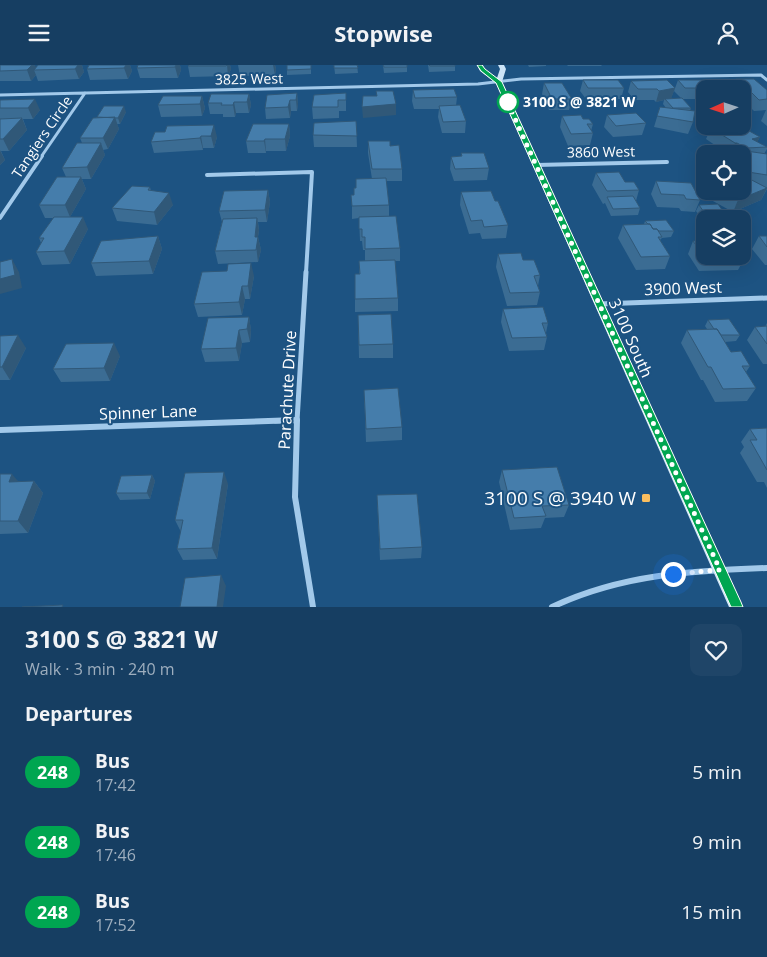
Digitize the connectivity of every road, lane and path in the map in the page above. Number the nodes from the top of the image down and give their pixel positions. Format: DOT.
graph roads {
  1 [pos="480,65"];
  2 [pos="501,65"];
  3 [pos="767,80"];
  4 [pos="499,82"];
  5 [pos="86,93"];
  6 [pos="0,95"];
  7 [pos="667,162"];
  8 [pos="536,165"];
  9 [pos="207,175"];
  10 [pos="0,218"];
  11 [pos="767,298"];
  12 [pos="599,304"];
  13 [pos="297,420"];
  14 [pos="0,430"];
  15 [pos="767,568"];
  16 [pos="720,570"];
  17 [pos="313,607"];
  18 [pos="552,607"];
  19 [pos="736,607"];
  1 -- 4 [label="main road, 3100 South"];
  2 -- 4 [label="main road"];
  3 -- 4 [label="street, 3825 West"];
  4 -- 5 [label="street, 3825 West"];
  4 -- 8 [label="main road, 3100 South"];
  5 -- 6 [label="street, 3825 West"];
  5 -- 10 [label="street, Tangiers Circle"];
  7 -- 8 [label="street, 3860 West"];
  8 -- 12 [label="main road, 3100 South"];
  9 -- 13 [label="street, Parachute Drive"];
  11 -- 12 [label="street, 3900 West"];
  12 -- 16 [label="main road, 3100 South"];
  13 -- 14 [label="street, Spinner Lane"];
  13 -- 17 [label="street, Parachute Drive"];
  15 -- 16 [label="street"];
  16 -- 18 [label="street"];
  16 -- 19 [label="main road, 3100 South"];
}
